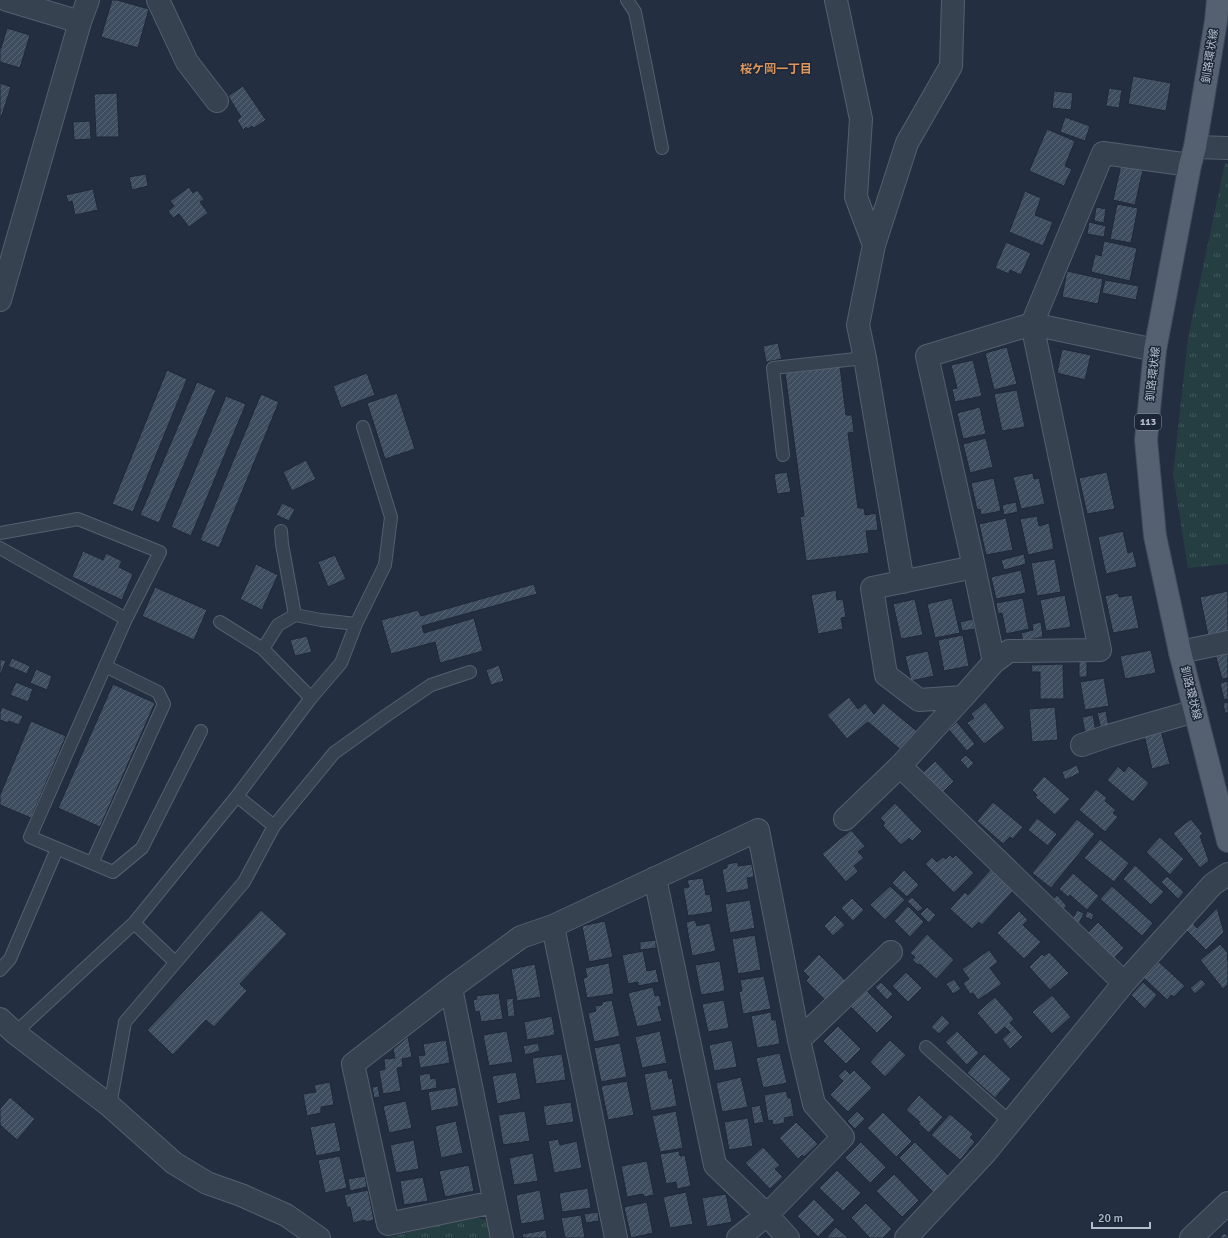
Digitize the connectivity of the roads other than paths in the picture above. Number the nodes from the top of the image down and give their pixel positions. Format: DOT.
graph roads {
  1 [pos="7,0"];
  2 [pos="88,0"];
  3 [pos="158,0"];
  4 [pos="627,0"];
  5 [pos="836,0"];
  6 [pos="952,0"];
  7 [pos="1218,0"];
  8 [pos="80,22"];
  9 [pos="217,101"];
  10 [pos="662,148"];
  11 [pos="1228,148"];
  12 [pos="1193,156"];
  13 [pos="874,245"];
  14 [pos="0,300"];
  15 [pos="1032,324"];
  16 [pos="1155,350"];
  17 [pos="865,358"];
  18 [pos="363,427"];
  19 [pos="783,455"];
  20 [pos="281,531"];
  21 [pos="0,533"];
  22 [pos="0,548"];
  23 [pos="974,567"];
  24 [pos="903,582"];
  25 [pos="295,614"];
  26 [pos="126,619"];
  27 [pos="220,622"];
  28 [pos="356,624"];
  29 [pos="1228,642"];
  30 [pos="263,648"];
  31 [pos="1180,652"];
  32 [pos="994,662"];
  33 [pos="105,666"];
  34 [pos="470,672"];
  35 [pos="963,697"];
  36 [pos="311,698"];
  37 [pos="1195,712"];
  38 [pos="201,731"];
  39 [pos="1082,745"];
  40 [pos="900,766"];
  41 [pos="237,796"];
  42 [pos="845,819"];
  43 [pos="274,826"];
  44 [pos="1228,841"];
  45 [pos="57,848"];
  46 [pos="92,863"];
  47 [pos="1228,874"];
  48 [pos="655,878"];
  49 [pos="134,923"];
  50 [pos="553,926"];
  51 [pos="890,952"];
  52 [pos="175,962"];
  53 [pos="0,970"];
  54 [pos="1124,983"];
  55 [pos="451,988"];
  56 [pos="7,1026"];
  57 [pos="800,1040"];
  58 [pos="926,1047"];
  59 [pos="110,1106"];
  60 [pos="1010,1122"];
  61 [pos="494,1202"];
  62 [pos="1228,1203"];
  63 [pos="767,1215"];
  64 [pos="319,1238"];
  65 [pos="502,1238"];
  66 [pos="616,1238"];
  67 [pos="738,1238"];
  68 [pos="788,1238"];
  69 [pos="906,1238"];
  70 [pos="1191,1238"];
  1 -- 8 [label="street"];
  2 -- 8 [label="street"];
  3 -- 9 [label="street"];
  4 -- 10 [label="lane"];
  5 -- 13 [label="street"];
  6 -- 13 [label="street"];
  7 -- 12 [label="main road, 釧路環状線 / 113"];
  8 -- 14 [label="street"];
  11 -- 12 [label="street"];
  12 -- 15 [label="street"];
  12 -- 16 [label="main road, 釧路環状線 / 113"];
  13 -- 17 [label="street"];
  15 -- 16 [label="street"];
  15 -- 23 [label="street"];
  15 -- 32 [label="street"];
  16 -- 31 [label="main road, 釧路環状線 / 113"];
  17 -- 19 [label="lane"];
  17 -- 24 [label="street"];
  18 -- 28 [label="lane"];
  20 -- 25 [label="lane"];
  21 -- 26 [label="lane"];
  22 -- 26 [label="lane"];
  23 -- 24 [label="street"];
  23 -- 32 [label="street"];
  24 -- 35 [label="street"];
  25 -- 28 [label="lane"];
  25 -- 30 [label="lane"];
  26 -- 33 [label="lane"];
  27 -- 30 [label="lane"];
  28 -- 36 [label="lane"];
  29 -- 31 [label="street"];
  30 -- 36 [label="lane"];
  31 -- 37 [label="main road, 釧路環状線 / 113"];
  32 -- 35 [label="street"];
  33 -- 45 [label="lane"];
  33 -- 46 [label="lane"];
  34 -- 43 [label="lane"];
  35 -- 40 [label="street"];
  36 -- 41 [label="lane"];
  37 -- 39 [label="street"];
  37 -- 44 [label="main road, 釧路環状線 / 113"];
  38 -- 46 [label="lane"];
  40 -- 42 [label="street"];
  40 -- 54 [label="street"];
  41 -- 43 [label="lane"];
  41 -- 49 [label="lane"];
  43 -- 52 [label="lane"];
  45 -- 46 [label="lane"];
  45 -- 53 [label="lane"];
  47 -- 54 [label="street"];
  48 -- 50 [label="street"];
  48 -- 57 [label="street"];
  48 -- 63 [label="street"];
  49 -- 52 [label="lane"];
  49 -- 56 [label="lane"];
  50 -- 55 [label="street"];
  50 -- 66 [label="street"];
  51 -- 57 [label="street"];
  52 -- 59 [label="lane"];
  54 -- 60 [label="street"];
  55 -- 61 [label="street"];
  55 -- 61 [label="street"];
  56 -- 59 [label="street"];
  57 -- 63 [label="street"];
  58 -- 60 [label="lane"];
  59 -- 64 [label="street"];
  60 -- 69 [label="street"];
  61 -- 65 [label="street"];
  62 -- 70 [label="street"];
  63 -- 67 [label="street"];
  63 -- 68 [label="street"];
}
